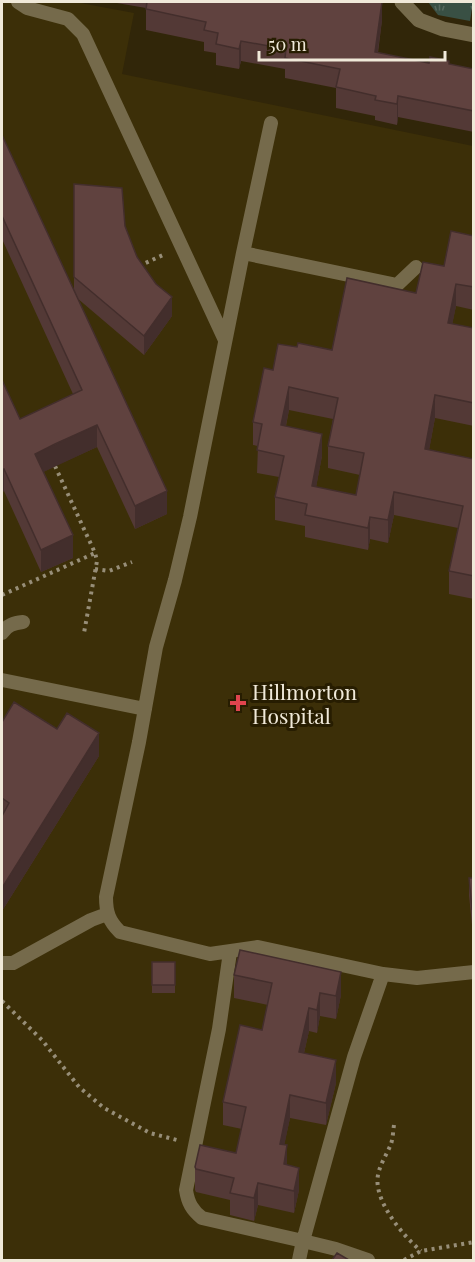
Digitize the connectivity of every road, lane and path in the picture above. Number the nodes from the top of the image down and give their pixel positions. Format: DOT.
graph roads {
  1 [pos="18,2"];
  2 [pos="402,2"];
  3 [pos="474,35"];
  4 [pos="271,123"];
  5 [pos="243,253"];
  6 [pos="163,255"];
  7 [pos="416,267"];
  8 [pos="133,268"];
  9 [pos="225,340"];
  10 [pos="56,466"];
  11 [pos="95,553"];
  12 [pos="132,562"];
  13 [pos="95,569"];
  14 [pos="2,596"];
  15 [pos="23,622"];
  16 [pos="2,633"];
  17 [pos="84,633"];
  18 [pos="2,680"];
  19 [pos="145,709"];
  20 [pos="107,914"];
  21 [pos="230,952"];
  22 [pos="2,963"];
  23 [pos="474,972"];
  24 [pos="383,974"];
  25 [pos="2,1001"];
  26 [pos="394,1125"];
  27 [pos="195,1146"];
  28 [pos="303,1241"];
  29 [pos="474,1242"];
  30 [pos="421,1251"];
  31 [pos="299,1260"];
  32 [pos="368,1260"];
  33 [pos="404,1260"];
  1 -- 9 [label="lane"];
  2 -- 3 [label="street"];
  4 -- 5 [label="lane"];
  5 -- 7 [label="lane"];
  5 -- 9 [label="lane"];
  6 -- 8 [label="path"];
  9 -- 19 [label="lane"];
  10 -- 11 [label="path"];
  11 -- 13 [label="path"];
  11 -- 14 [label="path"];
  12 -- 13 [label="path"];
  13 -- 17 [label="path"];
  15 -- 16 [label="lane"];
  18 -- 19 [label="lane"];
  19 -- 20 [label="lane"];
  20 -- 21 [label="lane"];
  20 -- 22 [label="lane"];
  21 -- 24 [label="lane"];
  21 -- 27 [label="lane"];
  23 -- 24 [label="lane"];
  24 -- 28 [label="lane"];
  25 -- 27 [label="path"];
  26 -- 30 [label="path"];
  27 -- 28 [label="lane"];
  28 -- 31 [label="lane"];
  28 -- 32 [label="lane"];
  29 -- 30 [label="path"];
  30 -- 33 [label="path"];
}
